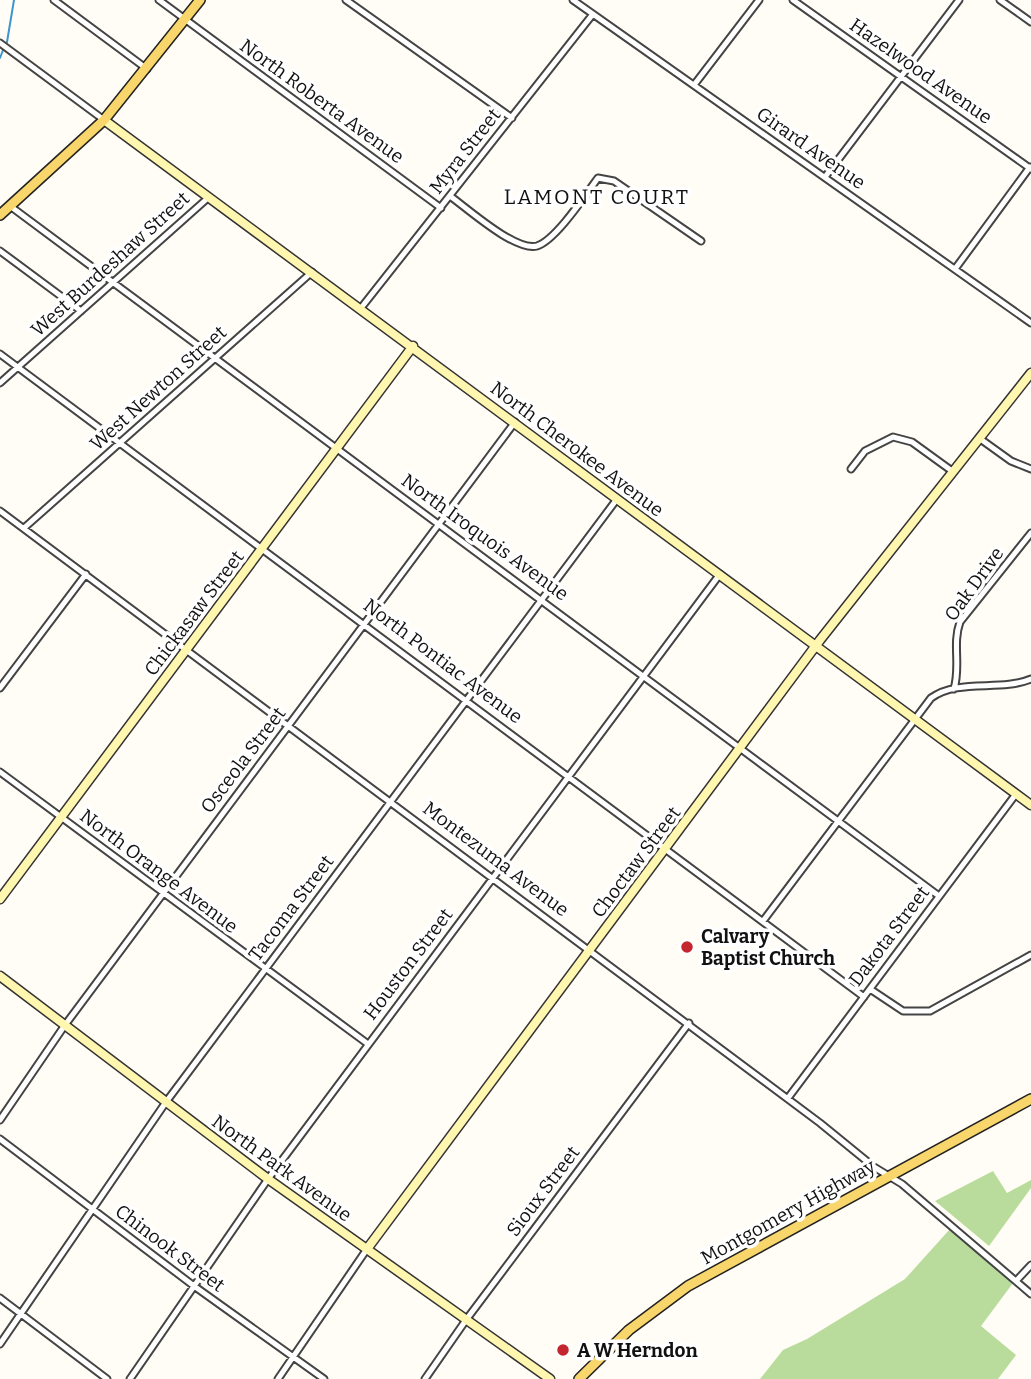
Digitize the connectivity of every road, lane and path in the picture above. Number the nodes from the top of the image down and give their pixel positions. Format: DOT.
graph roads {
  1 [pos="54,0"];
  2 [pos="159,0"];
  3 [pos="200,0"];
  4 [pos="346,0"];
  5 [pos="573,0"];
  6 [pos="759,0"];
  7 [pos="793,0"];
  8 [pos="959,0"];
  9 [pos="1000,0"];
  10 [pos="593,14"];
  11 [pos="185,20"];
  12 [pos="1031,22"];
  13 [pos="0,43"];
  14 [pos="147,69"];
  15 [pos="901,77"];
  16 [pos="694,85"];
  17 [pos="512,118"];
  18 [pos="104,120"];
  19 [pos="1030,167"];
  20 [pos="825,177"];
  21 [pos="450,196"];
  22 [pos="209,197"];
  23 [pos="10,206"];
  24 [pos="441,208"];
  25 [pos="0,215"];
  26 [pos="701,241"];
  27 [pos="0,251"];
  28 [pos="955,269"];
  29 [pos="312,272"];
  30 [pos="113,283"];
  31 [pos="361,308"];
  32 [pos="81,311"];
  33 [pos="1031,323"];
  34 [pos="413,346"];
  35 [pos="0,354"];
  36 [pos="215,358"];
  37 [pos="18,367"];
  38 [pos="1031,373"];
  39 [pos="0,383"];
  40 [pos="515,422"];
  41 [pos="979,438"];
  42 [pos="120,443"];
  43 [pos="337,448"];
  44 [pos="1031,469"];
  45 [pos="850,470"];
  46 [pos="952,471"];
  47 [pos="617,498"];
  48 [pos="0,511"];
  49 [pos="439,523"];
  50 [pos="24,528"];
  51 [pos="1031,533"];
  52 [pos="263,547"];
  53 [pos="86,574"];
  54 [pos="720,574"];
  55 [pos="541,599"];
  56 [pos="365,623"];
  57 [pos="816,646"];
  58 [pos="187,648"];
  59 [pos="643,675"];
  60 [pos="1031,679"];
  61 [pos="0,688"];
  62 [pos="954,689"];
  63 [pos="467,699"];
  64 [pos="915,719"];
  65 [pos="289,725"];
  66 [pos="741,748"];
  67 [pos="0,772"];
  68 [pos="569,775"];
  69 [pos="1016,793"];
  70 [pos="392,800"];
  71 [pos="1031,805"];
  72 [pos="61,818"];
  73 [pos="838,821"];
  74 [pos="667,848"];
  75 [pos="493,877"];
  76 [pos="163,894"];
  77 [pos="939,896"];
  78 [pos="0,899"];
  79 [pos="763,921"];
  80 [pos="591,950"];
  81 [pos="1031,955"];
  82 [pos="266,970"];
  83 [pos="0,976"];
  84 [pos="870,989"];
  85 [pos="864,997"];
  86 [pos="688,1023"];
  87 [pos="65,1025"];
  88 [pos="368,1044"];
  89 [pos="788,1098"];
  90 [pos="1031,1099"];
  91 [pos="166,1102"];
  92 [pos="0,1119"];
  93 [pos="0,1139"];
  94 [pos="890,1176"];
  95 [pos="268,1179"];
  96 [pos="92,1209"];
  97 [pos="367,1249"];
  98 [pos="1031,1265"];
  99 [pos="1016,1281"];
  100 [pos="194,1286"];
  101 [pos="1031,1294"];
  102 [pos="0,1298"];
  103 [pos="20,1314"];
  104 [pos="466,1320"];
  105 [pos="0,1344"];
  106 [pos="293,1357"];
  107 [pos="107,1379"];
  108 [pos="130,1379"];
  109 [pos="278,1379"];
  110 [pos="324,1379"];
  111 [pos="425,1379"];
  112 [pos="550,1379"];
  113 [pos="579,1379"];
  1 -- 14 [label="street"];
  2 -- 11 [label="street, North Roberta Avenue"];
  3 -- 11 [label="main road"];
  4 -- 17 [label="street"];
  5 -- 10 [label="street, Girard Avenue"];
  6 -- 16 [label="street"];
  7 -- 15 [label="street, Hazelwood Avenue"];
  8 -- 15 [label="street"];
  9 -- 12 [label="street"];
  10 -- 16 [label="street, Girard Avenue"];
  10 -- 17 [label="street, Myra Street"];
  11 -- 14 [label="main road"];
  11 -- 24 [label="street, North Roberta Avenue"];
  13 -- 18 [label="street"];
  14 -- 18 [label="main road"];
  15 -- 19 [label="street, Hazelwood Avenue"];
  15 -- 20 [label="street"];
  16 -- 20 [label="street, Girard Avenue"];
  17 -- 21 [label="street, Myra Street"];
  18 -- 22 [label="street, North Cherokee Avenue"];
  18 -- 23 [label="main road"];
  19 -- 28 [label="street"];
  20 -- 28 [label="street, Girard Avenue"];
  21 -- 24 [label="street, Myra Street"];
  21 -- 26 [label="street"];
  22 -- 29 [label="street, North Cherokee Avenue"];
  22 -- 30 [label="street, West Burdeshaw Street"];
  23 -- 25 [label="main road"];
  23 -- 30 [label="street, North Iroquois Avenue"];
  24 -- 31 [label="street, Myra Street"];
  27 -- 32 [label="street"];
  28 -- 33 [label="street, Girard Avenue"];
  29 -- 31 [label="street, North Cherokee Avenue"];
  29 -- 36 [label="street, West Newton Street"];
  30 -- 32 [label="street, West Burdeshaw Street"];
  30 -- 36 [label="street, North Iroquois Avenue"];
  31 -- 34 [label="street, North Cherokee Avenue"];
  32 -- 37 [label="street, West Burdeshaw Street"];
  34 -- 40 [label="street, North Cherokee Avenue"];
  34 -- 43 [label="street, Chickasaw Street"];
  35 -- 37 [label="street, North Pontiac Avenue"];
  36 -- 42 [label="street, West Newton Street"];
  36 -- 43 [label="street, North Iroquois Avenue"];
  37 -- 39 [label="street, West Burdeshaw Street"];
  37 -- 42 [label="street, North Pontiac Avenue"];
  38 -- 41 [label="street, Choctaw Street"];
  40 -- 47 [label="street, North Cherokee Avenue"];
  40 -- 49 [label="street, Osceola Street"];
  41 -- 44 [label="street"];
  41 -- 46 [label="street, Choctaw Street"];
  42 -- 50 [label="street, West Newton Street"];
  42 -- 52 [label="street, North Pontiac Avenue"];
  43 -- 49 [label="street, North Iroquois Avenue"];
  43 -- 52 [label="street, Chickasaw Street"];
  45 -- 46 [label="street"];
  46 -- 57 [label="street, Choctaw Street"];
  47 -- 54 [label="street, North Cherokee Avenue"];
  47 -- 55 [label="street, Tacoma Street"];
  48 -- 50 [label="street, Montezuma Avenue"];
  49 -- 55 [label="street, North Iroquois Avenue"];
  49 -- 56 [label="street, Osceola Street"];
  50 -- 53 [label="street, Montezuma Avenue"];
  51 -- 62 [label="street, Oak Drive"];
  52 -- 56 [label="street, North Pontiac Avenue"];
  52 -- 58 [label="street, Chickasaw Street"];
  53 -- 58 [label="street, Montezuma Avenue"];
  53 -- 61 [label="street"];
  54 -- 57 [label="street, North Cherokee Avenue"];
  54 -- 59 [label="street, Houston Street"];
  55 -- 59 [label="street, North Iroquois Avenue"];
  55 -- 63 [label="street, Tacoma Street"];
  56 -- 63 [label="street, North Pontiac Avenue"];
  56 -- 65 [label="street, Osceola Street"];
  57 -- 64 [label="street, North Cherokee Avenue"];
  57 -- 66 [label="street, Choctaw Street"];
  58 -- 65 [label="street, Montezuma Avenue"];
  58 -- 72 [label="street, Chickasaw Street"];
  59 -- 66 [label="street, North Iroquois Avenue"];
  59 -- 68 [label="street, Houston Street"];
  60 -- 62 [label="street"];
  62 -- 64 [label="street"];
  63 -- 68 [label="street, North Pontiac Avenue"];
  63 -- 70 [label="street, Tacoma Street"];
  64 -- 69 [label="street, North Cherokee Avenue"];
  64 -- 73 [label="street"];
  65 -- 70 [label="street, Montezuma Avenue"];
  65 -- 76 [label="street, Osceola Street"];
  66 -- 73 [label="street, North Iroquois Avenue"];
  66 -- 74 [label="street, Choctaw Street"];
  67 -- 72 [label="street, North Orange Avenue"];
  68 -- 74 [label="street, North Pontiac Avenue"];
  68 -- 75 [label="street, Houston Street"];
  69 -- 71 [label="street, North Cherokee Avenue"];
  69 -- 77 [label="street, Dakota Street"];
  70 -- 75 [label="street, Montezuma Avenue"];
  70 -- 82 [label="street, Tacoma Street"];
  72 -- 76 [label="street, North Orange Avenue"];
  72 -- 78 [label="street, Chickasaw Street"];
  73 -- 77 [label="street, North Iroquois Avenue"];
  73 -- 79 [label="street"];
  74 -- 79 [label="street, North Pontiac Avenue"];
  74 -- 80 [label="street, Choctaw Street"];
  75 -- 80 [label="street, Montezuma Avenue"];
  75 -- 88 [label="street, Houston Street"];
  76 -- 82 [label="street, North Orange Avenue"];
  76 -- 87 [label="street, Osceola Street"];
  77 -- 84 [label="street, Dakota Street"];
  79 -- 85 [label="street, North Pontiac Avenue"];
  80 -- 86 [label="street, Montezuma Avenue"];
  80 -- 97 [label="street, Choctaw Street"];
  81 -- 84 [label="street"];
  82 -- 88 [label="street, North Orange Avenue"];
  82 -- 91 [label="street, Tacoma Street"];
  83 -- 87 [label="street, North Park Avenue"];
  84 -- 85 [label="street, Dakota Street"];
  85 -- 89 [label="street, Dakota Street"];
  86 -- 89 [label="street, Montezuma Avenue"];
  86 -- 104 [label="street, Sioux Street"];
  87 -- 91 [label="street, North Park Avenue"];
  87 -- 92 [label="street, Osceola Street"];
  88 -- 95 [label="street, Houston Street"];
  89 -- 94 [label="street, Montezuma Avenue"];
  90 -- 94 [label="main road, Montgomery Highway"];
  91 -- 95 [label="street, North Park Avenue"];
  91 -- 96 [label="street, Tacoma Street"];
  93 -- 96 [label="street, Chinook Street"];
  94 -- 99 [label="street, Montezuma Avenue"];
  94 -- 113 [label="main road, Montgomery Highway"];
  95 -- 97 [label="street, North Park Avenue"];
  95 -- 100 [label="street, Houston Street"];
  96 -- 100 [label="street, Chinook Street"];
  96 -- 103 [label="street, Tacoma Street"];
  97 -- 104 [label="street, North Park Avenue"];
  97 -- 106 [label="street, Choctaw Street"];
  98 -- 99 [label="street"];
  99 -- 101 [label="street, Montezuma Avenue"];
  100 -- 106 [label="street, Chinook Street"];
  100 -- 108 [label="street, Houston Street"];
  102 -- 103 [label="street"];
  103 -- 105 [label="street, Tacoma Street"];
  103 -- 107 [label="street"];
  104 -- 111 [label="street, Sioux Street"];
  104 -- 112 [label="street, North Park Avenue"];
  106 -- 109 [label="street, Choctaw Street"];
  106 -- 110 [label="street, Chinook Street"];
}
